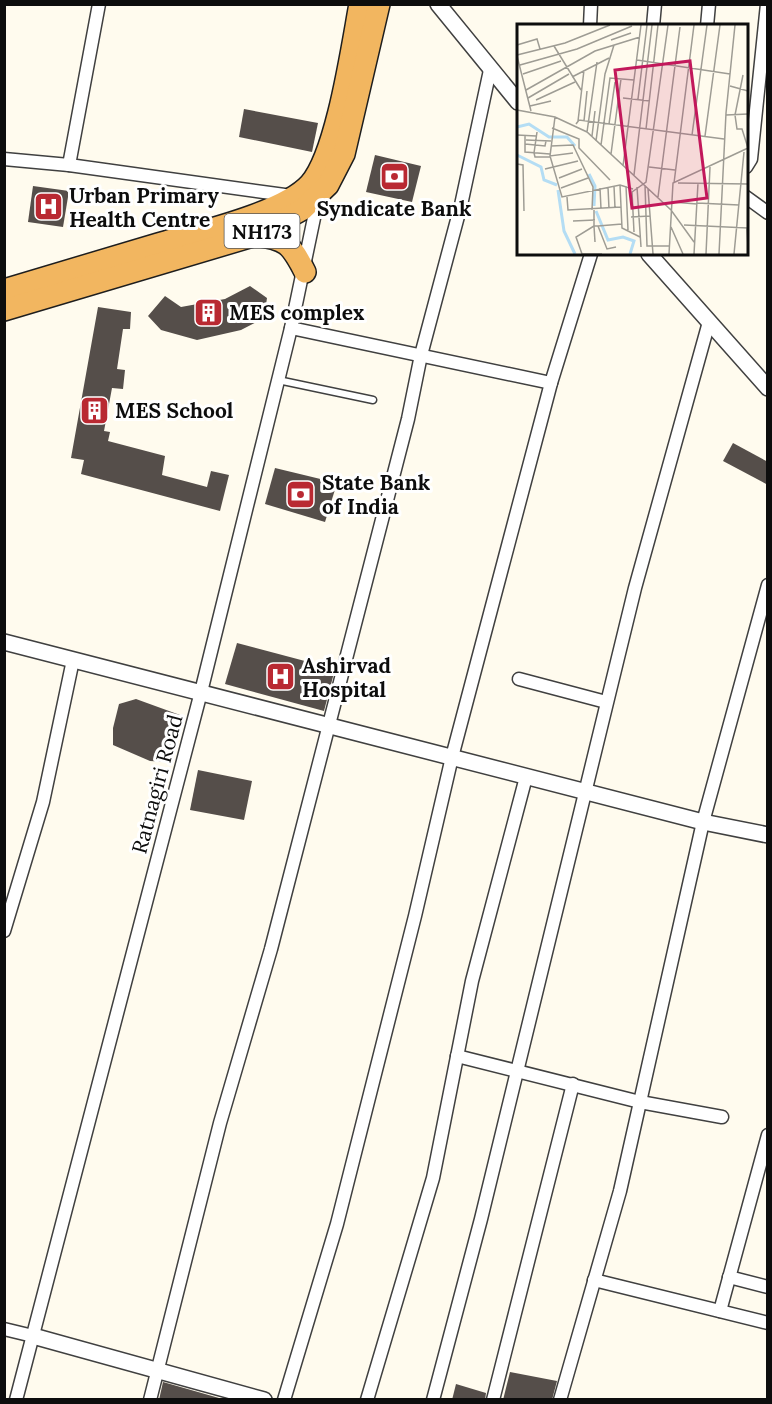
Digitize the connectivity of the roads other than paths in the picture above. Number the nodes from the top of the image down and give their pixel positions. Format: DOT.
graph roads {
  1 [pos="99,4"];
  2 [pos="379,4"];
  3 [pos="438,4"];
  4 [pos="591,4"];
  5 [pos="655,4"];
  6 [pos="709,4"];
  7 [pos="767,4"];
  8 [pos="360,5"];
  9 [pos="590,24"];
  10 [pos="653,24"];
  11 [pos="707,24"];
  12 [pos="490,70"];
  13 [pos="517,100"];
  14 [pos="4,159"];
  15 [pos="69,165"];
  16 [pos="748,165"];
  17 [pos="318,185"];
  18 [pos="294,196"];
  19 [pos="748,197"];
  20 [pos="768,213"];
  21 [pos="256,235"];
  22 [pos="591,255"];
  23 [pos="651,255"];
  24 [pos="305,272"];
  25 [pos="4,290"];
  26 [pos="4,310"];
  27 [pos="709,322"];
  28 [pos="291,328"];
  29 [pos="421,355"];
  30 [pos="278,380"];
  31 [pos="551,383"];
  32 [pos="768,388"];
  33 [pos="373,400"];
  34 [pos="768,585"];
  35 [pos="4,642"];
  36 [pos="73,660"];
  37 [pos="519,679"];
  38 [pos="201,692"];
  39 [pos="606,702"];
  40 [pos="329,725"];
  41 [pos="452,757"];
  42 [pos="526,777"];
  43 [pos="583,791"];
  44 [pos="703,822"];
  45 [pos="768,835"];
  46 [pos="4,931"];
  47 [pos="457,1056"];
  48 [pos="518,1070"];
  49 [pos="573,1084"];
  50 [pos="640,1102"];
  51 [pos="722,1117"];
  52 [pos="768,1134"];
  53 [pos="729,1277"];
  54 [pos="594,1280"];
  55 [pos="768,1287"];
  56 [pos="720,1311"];
  57 [pos="768,1323"];
  58 [pos="4,1329"];
  59 [pos="33,1336"];
  60 [pos="158,1369"];
  61 [pos="16,1400"];
  62 [pos="150,1400"];
  63 [pos="264,1400"];
  64 [pos="285,1400"];
  65 [pos="367,1400"];
  66 [pos="433,1400"];
  67 [pos="493,1400"];
  68 [pos="560,1400"];
  1 -- 15 [label="street"];
  2 -- 17 [label="highway, NH173"];
  3 -- 12 [label="street"];
  4 -- 9 [label="street"];
  5 -- 10 [label="street"];
  6 -- 11 [label="street"];
  7 -- 16 [label="street"];
  8 -- 17 [label="highway, NH173"];
  12 -- 13 [label="street"];
  12 -- 29 [label="street"];
  14 -- 15 [label="street"];
  15 -- 18 [label="street"];
  17 -- 18 [label="highway, NH173"];
  17 -- 21 [label="highway, NH173"];
  17 -- 24 [label="street, Ratnagiri Road"];
  18 -- 25 [label="highway, NH173"];
  19 -- 20 [label="street"];
  21 -- 24 [label="highway"];
  21 -- 26 [label="highway, NH173"];
  22 -- 31 [label="street"];
  23 -- 27 [label="street"];
  24 -- 28 [label="street, Ratnagiri Road"];
  27 -- 32 [label="street"];
  27 -- 39 [label="street"];
  28 -- 29 [label="street"];
  28 -- 30 [label="street, Ratnagiri Road"];
  29 -- 31 [label="street"];
  29 -- 40 [label="street"];
  30 -- 33 [label="lane"];
  30 -- 38 [label="street, Ratnagiri Road"];
  31 -- 41 [label="street"];
  34 -- 44 [label="street"];
  35 -- 36 [label="street"];
  36 -- 38 [label="street"];
  36 -- 46 [label="street"];
  37 -- 39 [label="street"];
  38 -- 40 [label="street"];
  38 -- 59 [label="street, Ratnagiri Road"];
  39 -- 43 [label="street"];
  40 -- 41 [label="street"];
  40 -- 60 [label="street"];
  41 -- 42 [label="street"];
  41 -- 64 [label="street"];
  42 -- 43 [label="street"];
  42 -- 47 [label="street"];
  43 -- 44 [label="street"];
  43 -- 48 [label="street"];
  44 -- 45 [label="street"];
  44 -- 50 [label="street"];
  47 -- 48 [label="street"];
  47 -- 65 [label="street"];
  48 -- 49 [label="street"];
  48 -- 66 [label="street"];
  49 -- 50 [label="street"];
  49 -- 67 [label="street"];
  50 -- 51 [label="street"];
  50 -- 54 [label="street"];
  52 -- 53 [label="street"];
  53 -- 55 [label="street"];
  53 -- 56 [label="street"];
  54 -- 56 [label="street"];
  54 -- 68 [label="street"];
  56 -- 57 [label="street"];
  58 -- 59 [label="street"];
  59 -- 60 [label="street"];
  59 -- 61 [label="street, Ratnagiri Road"];
  60 -- 62 [label="street"];
  60 -- 63 [label="street"];
}
